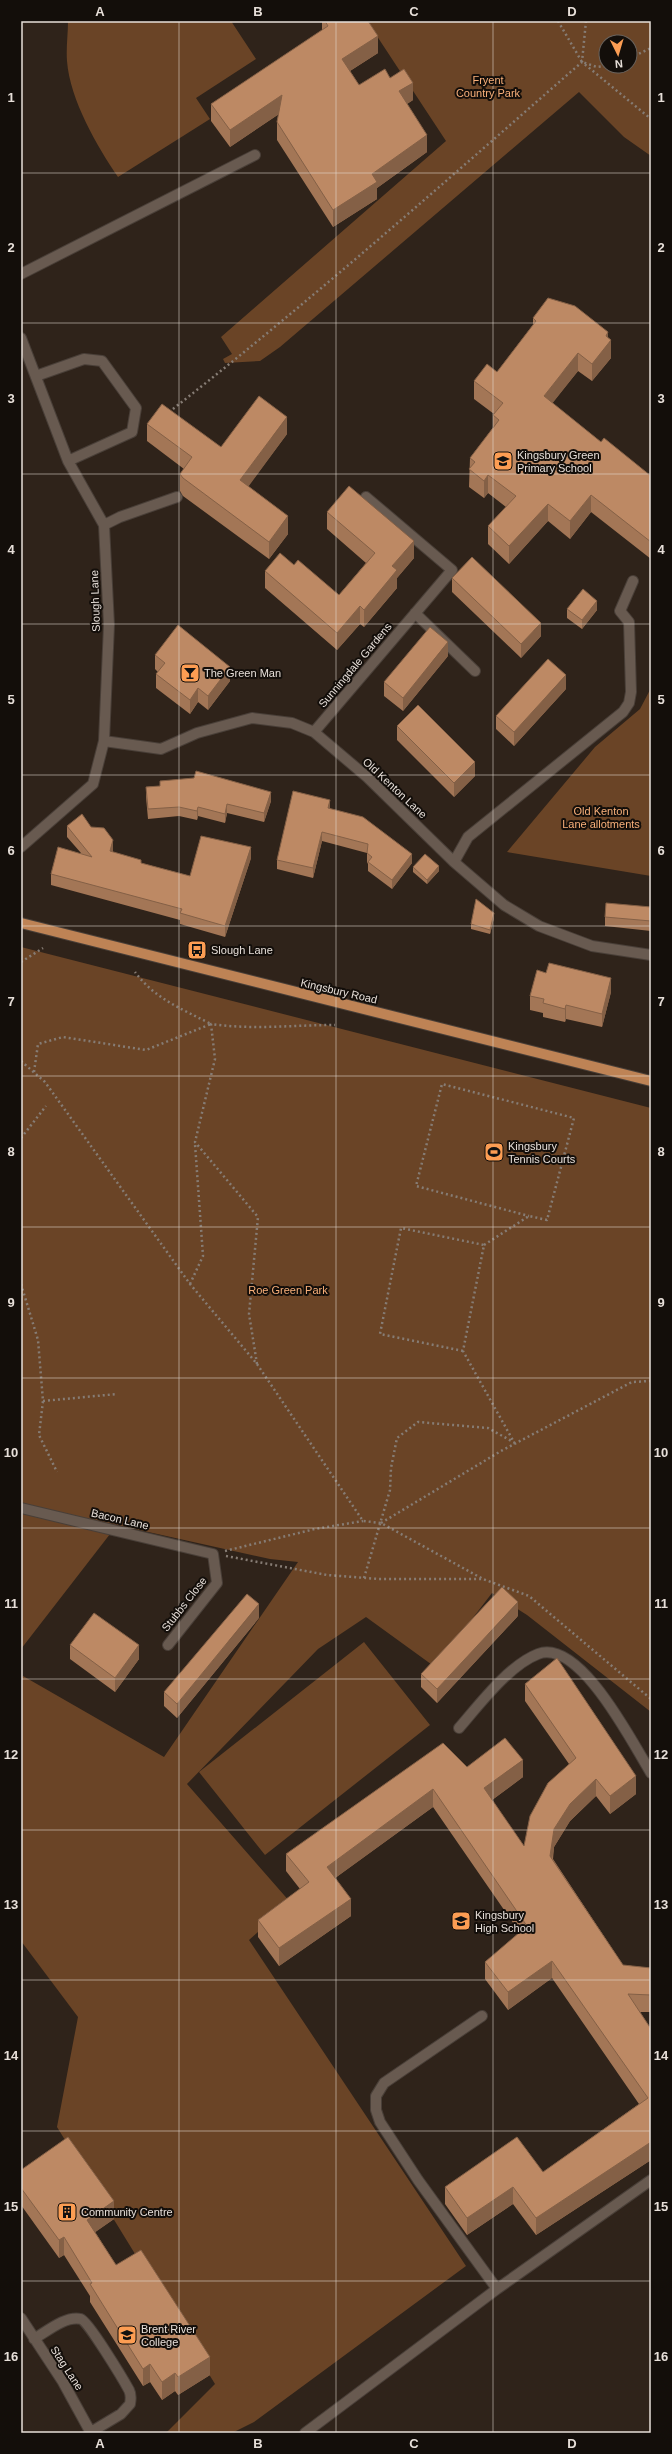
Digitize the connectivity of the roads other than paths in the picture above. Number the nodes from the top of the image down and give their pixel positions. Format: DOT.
graph roads {
  1 [pos="255,155"];
  2 [pos="21,274"];
  3 [pos="21,338"];
  4 [pos="36,376"];
  5 [pos="68,461"];
  6 [pos="177,497"];
  7 [pos="366,497"];
  8 [pos="104,525"];
  9 [pos="633,580"];
  10 [pos="415,613"];
  11 [pos="475,671"];
  12 [pos="314,732"];
  13 [pos="104,741"];
  14 [pos="21,847"];
  15 [pos="454,862"];
  16 [pos="21,923"];
  17 [pos="651,955"];
  18 [pos="651,1081"];
  19 [pos="21,1508"];
  20 [pos="213,1554"];
  21 [pos="168,1645"];
  22 [pos="459,1728"];
  23 [pos="651,1773"];
  24 [pos="482,2016"];
  25 [pos="651,2180"];
  26 [pos="497,2289"];
  27 [pos="21,2318"];
  28 [pos="34,2339"];
  29 [pos="91,2432"];
  30 [pos="305,2433"];
  1 -- 2 [label="street"];
  3 -- 4 [label="street, Slough Lane"];
  4 -- 5 [label="street, Slough Lane"];
  4 -- 5 [label="street"];
  5 -- 8 [label="street, Slough Lane"];
  6 -- 8 [label="street"];
  7 -- 10 [label="street, Sunningdale Gardens"];
  8 -- 13 [label="street, Slough Lane"];
  9 -- 15 [label="street"];
  10 -- 11 [label="street"];
  10 -- 12 [label="street, Sunningdale Gardens"];
  12 -- 13 [label="street, Old Kenton Lane"];
  12 -- 15 [label="street, Old Kenton Lane"];
  13 -- 14 [label="street, Slough Lane"];
  15 -- 17 [label="street, Old Kenton Lane"];
  16 -- 18 [label="main road, Kingsbury Road"];
  19 -- 20 [label="street, Bacon Lane"];
  20 -- 21 [label="street, Stubbs Close"];
  22 -- 23 [label="street"];
  24 -- 26 [label="street"];
  25 -- 26 [label="street"];
  26 -- 30 [label="street"];
  27 -- 28 [label="street, Stag Lane"];
  28 -- 29 [label="street, Stag Lane"];
  28 -- 29 [label="street"];
}
